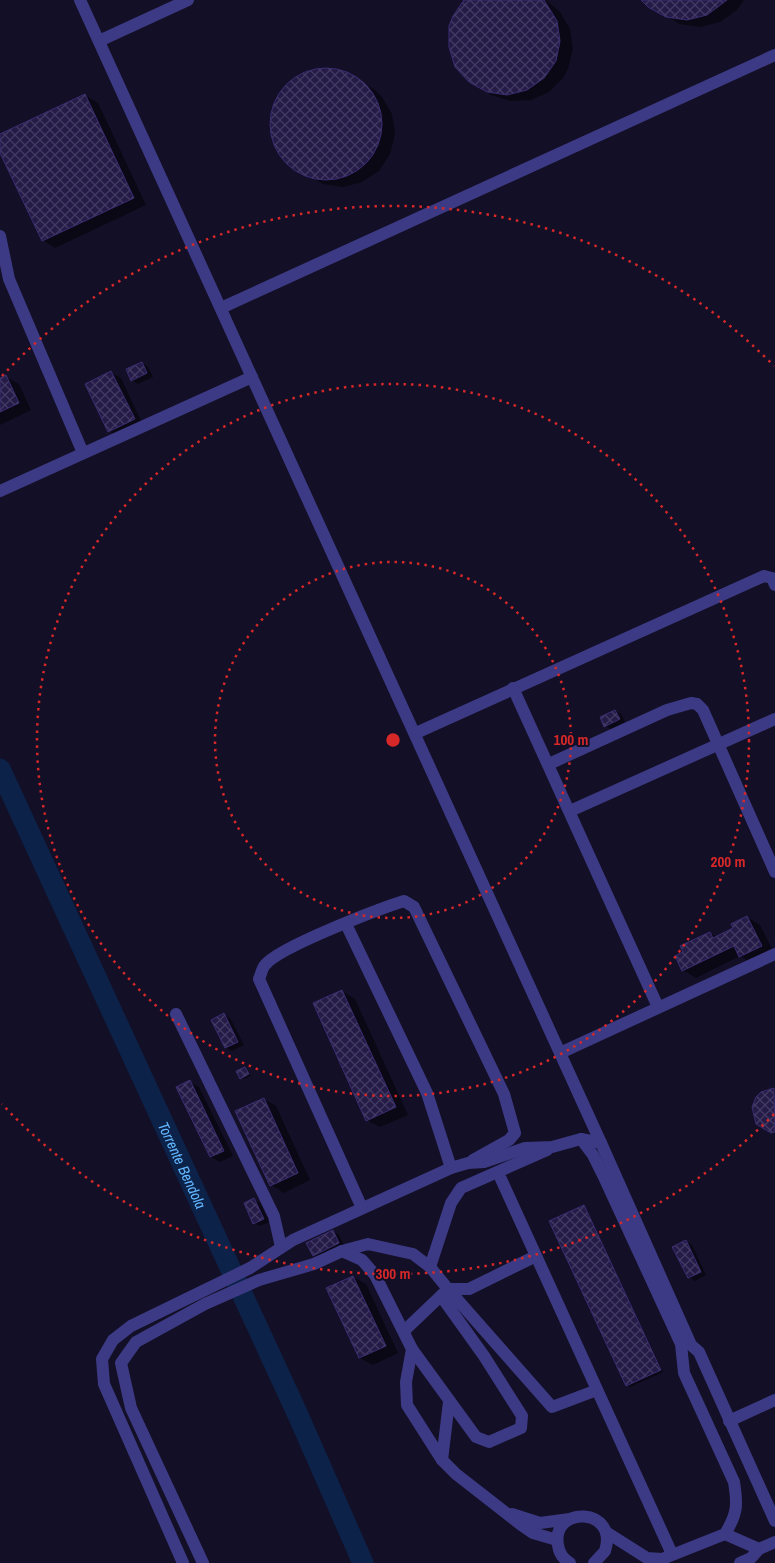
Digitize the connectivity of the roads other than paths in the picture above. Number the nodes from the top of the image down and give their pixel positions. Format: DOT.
graph roads {
  1 [pos="80,0"];
  2 [pos="188,0"];
  3 [pos="99,41"];
  4 [pos="775,55"];
  5 [pos="0,236"];
  6 [pos="4,275"];
  7 [pos="221,308"];
  8 [pos="252,377"];
  9 [pos="83,453"];
  10 [pos="0,491"];
  11 [pos="775,585"];
  12 [pos="513,688"];
  13 [pos="775,719"];
  14 [pos="416,733"];
  15 [pos="718,745"];
  16 [pos="549,764"];
  17 [pos="570,811"];
  18 [pos="775,872"];
  19 [pos="346,924"];
  20 [pos="775,954"];
  21 [pos="658,1008"];
  22 [pos="176,1014"];
  23 [pos="560,1053"];
  24 [pos="581,1139"];
  25 [pos="601,1143"];
  26 [pos="552,1147"];
  27 [pos="468,1163"];
  28 [pos="450,1168"];
  29 [pos="501,1179"];
  30 [pos="362,1208"];
  31 [pos="281,1247"];
  32 [pos="342,1251"];
  33 [pos="536,1256"];
  34 [pos="430,1268"];
  35 [pos="444,1292"];
  36 [pos="404,1332"];
  37 [pos="412,1349"];
  38 [pos="597,1390"];
  39 [pos="775,1400"];
  40 [pos="449,1402"];
  41 [pos="729,1421"];
  42 [pos="442,1460"];
  43 [pos="508,1513"];
  44 [pos="570,1519"];
  45 [pos="775,1521"];
  46 [pos="606,1532"];
  47 [pos="725,1534"];
  48 [pos="557,1540"];
  49 [pos="775,1542"];
  50 [pos="759,1549"];
  51 [pos="672,1554"];
  52 [pos="183,1563"];
  53 [pos="203,1563"];
  54 [pos="570,1563"];
  55 [pos="594,1563"];
  56 [pos="740,1563"];
  1 -- 3 [label="lane"];
  2 -- 3 [label="lane"];
  3 -- 7 [label="lane"];
  4 -- 7 [label="lane"];
  5 -- 6 [label="lane"];
  6 -- 9 [label="lane"];
  7 -- 8 [label="lane"];
  8 -- 9 [label="lane"];
  8 -- 14 [label="lane"];
  9 -- 10 [label="lane"];
  11 -- 12 [label="lane"];
  12 -- 14 [label="lane"];
  12 -- 16 [label="lane"];
  13 -- 15 [label="lane"];
  14 -- 23 [label="lane"];
  15 -- 16 [label="lane"];
  15 -- 17 [label="lane"];
  15 -- 18 [label="lane"];
  16 -- 17 [label="lane"];
  17 -- 21 [label="lane"];
  19 -- 27 [label="lane"];
  19 -- 28 [label="lane"];
  19 -- 30 [label="lane"];
  20 -- 21 [label="lane"];
  21 -- 23 [label="lane"];
  22 -- 31 [label="lane"];
  23 -- 25 [label="lane"];
  24 -- 25 [label="lane"];
  24 -- 26 [label="lane"];
  24 -- 47 [label="lane"];
  25 -- 41 [label="lane"];
  26 -- 27 [label="lane"];
  26 -- 34 [label="lane"];
  27 -- 28 [label="lane"];
  28 -- 30 [label="lane"];
  29 -- 33 [label="lane"];
  30 -- 31 [label="lane"];
  31 -- 52 [label="lane"];
  32 -- 34 [label="lane"];
  32 -- 36 [label="lane"];
  32 -- 53 [label="lane"];
  33 -- 35 [label="lane"];
  33 -- 38 [label="lane"];
  34 -- 35 [label="lane"];
  35 -- 36 [label="lane"];
  35 -- 38 [label="lane"];
  35 -- 40 [label="lane"];
  36 -- 37 [label="lane"];
  37 -- 40 [label="lane"];
  37 -- 42 [label="lane"];
  38 -- 51 [label="lane"];
  39 -- 41 [label="lane"];
  40 -- 42 [label="lane"];
  41 -- 45 [label="lane"];
  42 -- 43 [label="lane"];
  43 -- 44 [label="lane"];
  43 -- 48 [label="lane"];
  44 -- 46 [label="lane"];
  44 -- 48 [label="lane"];
  46 -- 51 [label="lane"];
  46 -- 55 [label="lane"];
  47 -- 50 [label="lane"];
  47 -- 51 [label="lane"];
  48 -- 54 [label="lane"];
  49 -- 50 [label="lane"];
  50 -- 56 [label="lane"];
}
